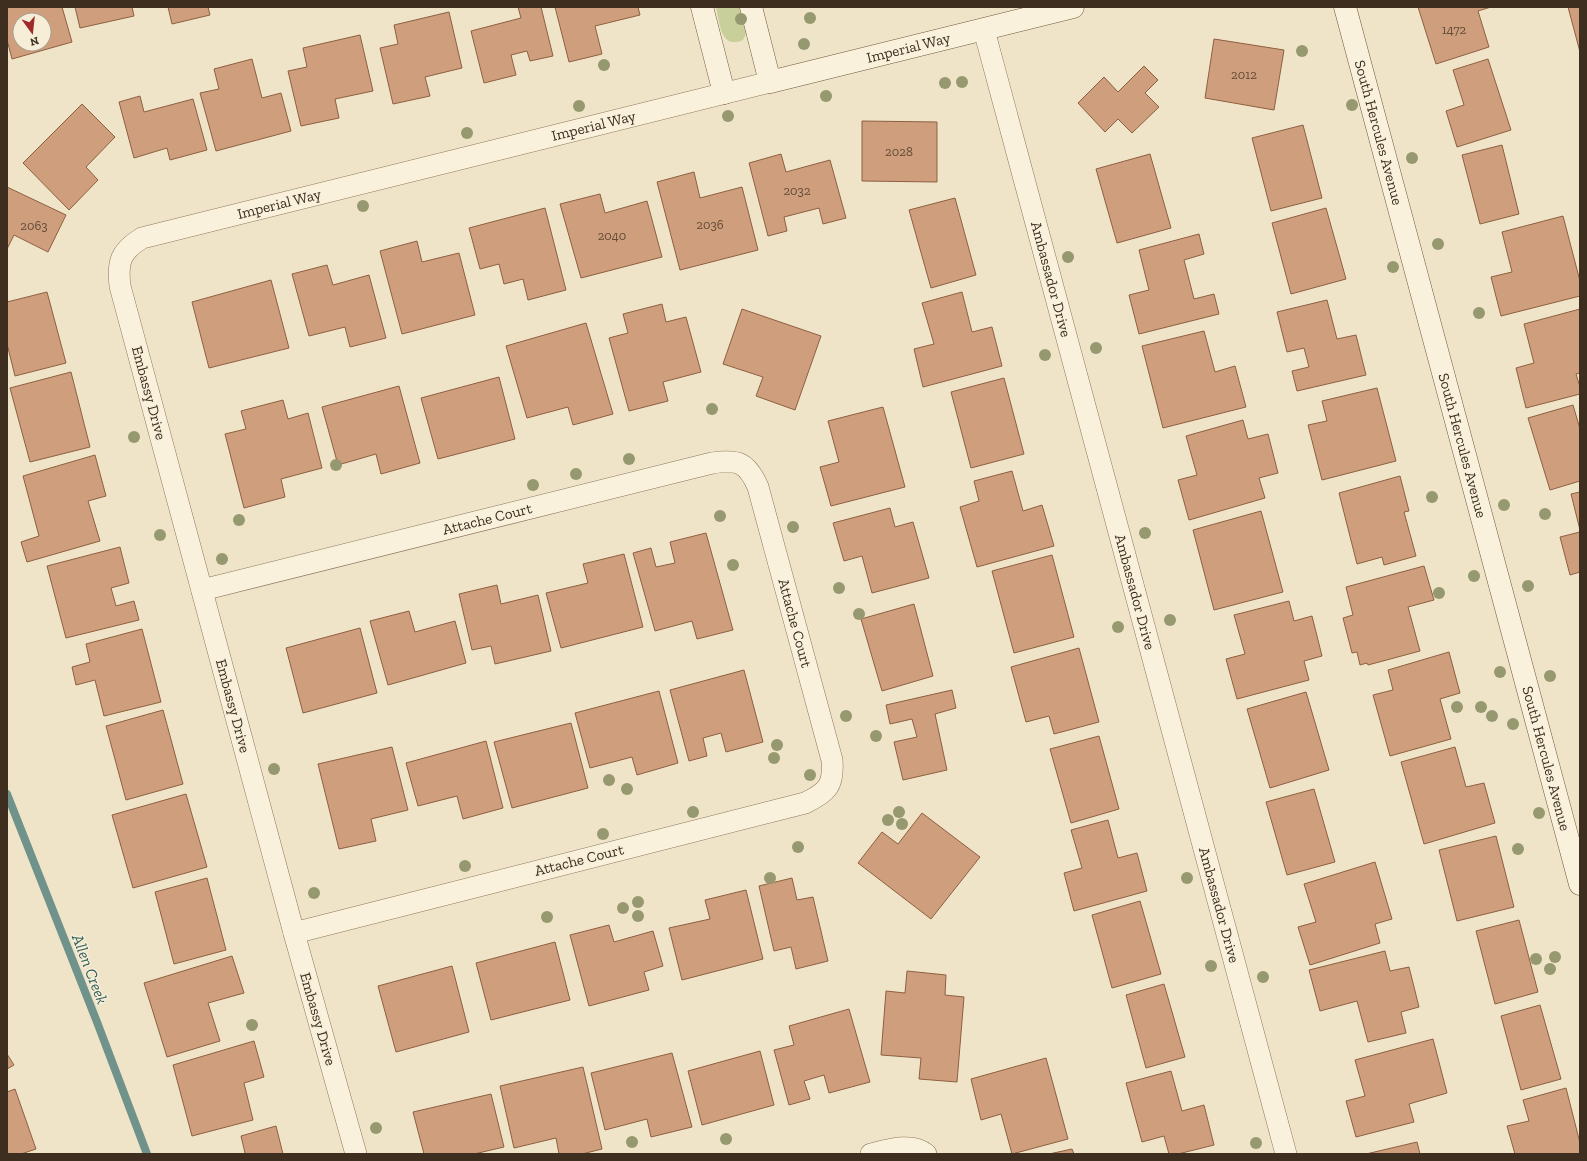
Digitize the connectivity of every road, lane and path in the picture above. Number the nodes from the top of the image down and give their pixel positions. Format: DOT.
graph roads {
  1 [pos="702,7"];
  2 [pos="751,7"];
  3 [pos="1073,7"];
  4 [pos="1345,7"];
  5 [pos="984,30"];
  6 [pos="770,82"];
  7 [pos="724,93"];
  8 [pos="122,257"];
  9 [pos="202,590"];
  10 [pos="1580,884"];
  11 [pos="294,932"];
  12 [pos="356,1154"];
  13 [pos="871,1154"];
  14 [pos="926,1154"];
  15 [pos="1286,1154"];
  1 -- 7 [label="street"];
  2 -- 6 [label="street"];
  3 -- 5 [label="street, Imperial Way"];
  4 -- 10 [label="street, South Hercules Avenue"];
  5 -- 6 [label="street, Imperial Way"];
  5 -- 15 [label="street, Ambassador Drive"];
  6 -- 7 [label="street, Imperial Way"];
  7 -- 8 [label="street, Imperial Way"];
  8 -- 9 [label="street, Embassy Drive"];
  9 -- 11 [label="street, Embassy Drive"];
  9 -- 11 [label="street, Attache Court"];
  11 -- 12 [label="street, Embassy Drive"];
  13 -- 14 [label="street"];
}
